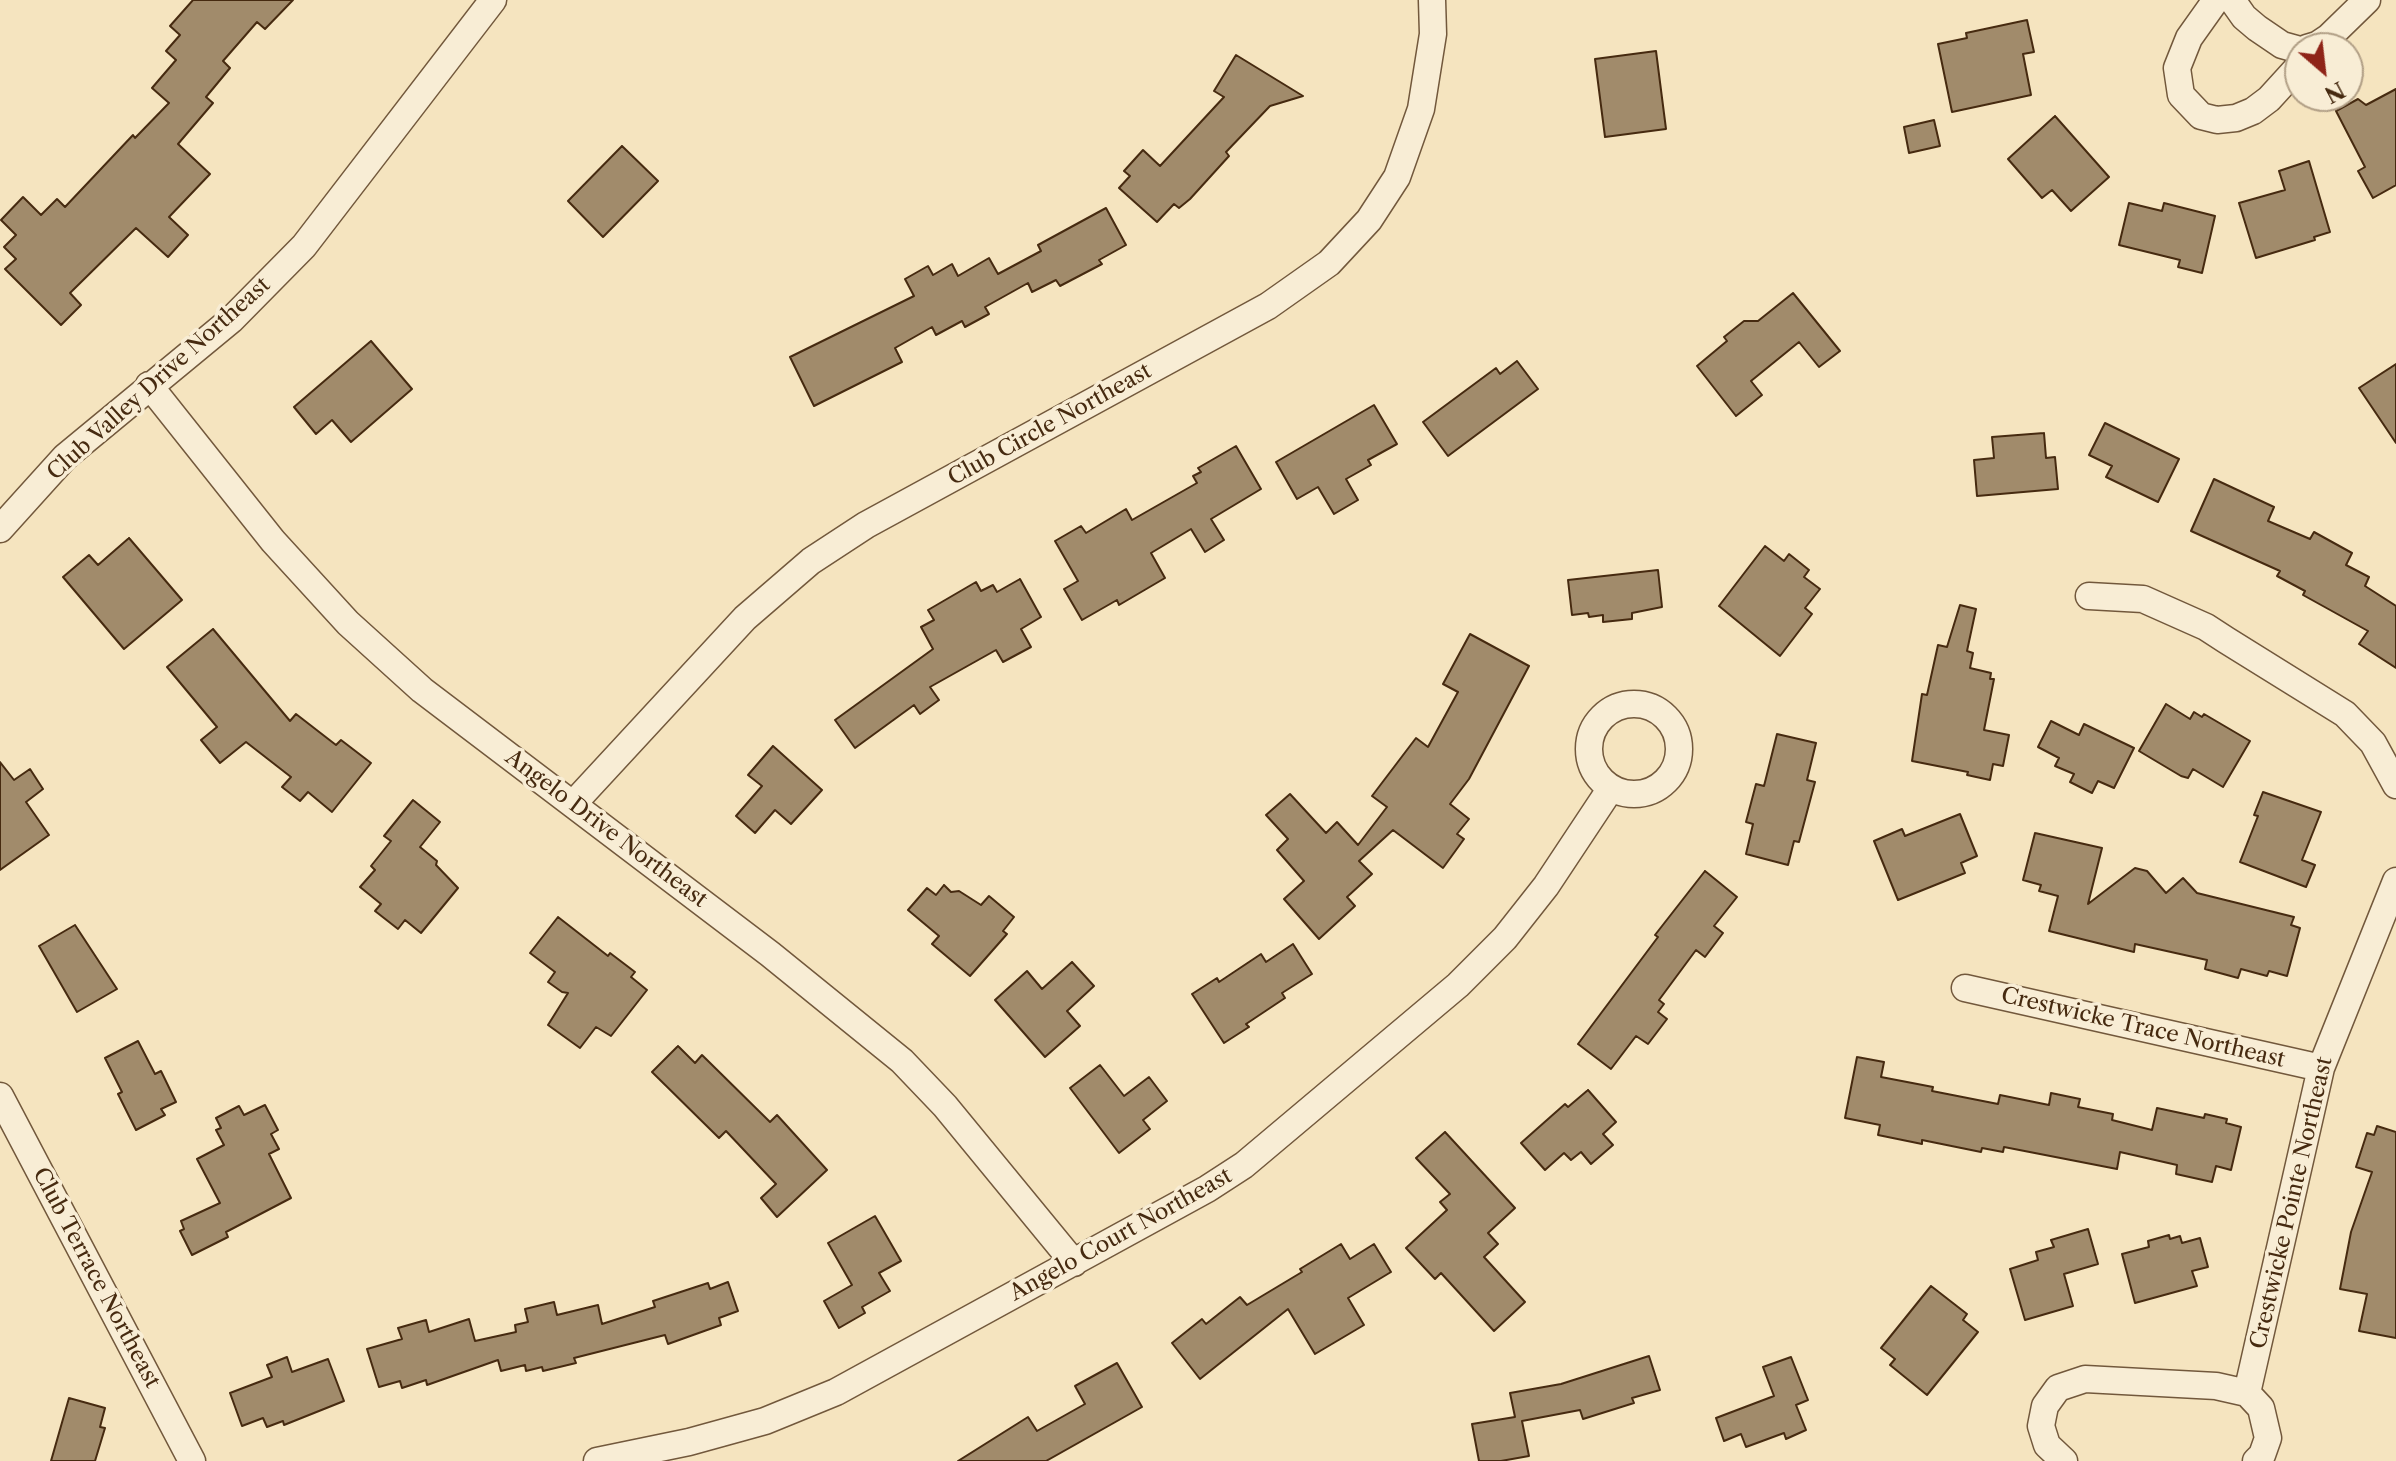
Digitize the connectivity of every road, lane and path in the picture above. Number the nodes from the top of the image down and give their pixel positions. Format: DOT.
graph roads {
  1 [pos="493,0"];
  2 [pos="1432,0"];
  3 [pos="2216,0"];
  4 [pos="2232,0"];
  5 [pos="2367,0"];
  6 [pos="2330,32"];
  7 [pos="2284,45"];
  8 [pos="2284,81"];
  9 [pos="149,385"];
  10 [pos="0,529"];
  11 [pos="2089,596"];
  12 [pos="2396,785"];
  13 [pos="1611,788"];
  14 [pos="573,804"];
  15 [pos="2396,881"];
  16 [pos="1965,988"];
  17 [pos="2321,1068"];
  18 [pos="0,1096"];
  19 [pos="1074,1263"];
  20 [pos="2247,1393"];
  21 [pos="192,1461"];
  22 [pos="597,1461"];
  23 [pos="2064,1461"];
  24 [pos="2256,1461"];
  1 -- 9 [label="street, Club Valley Drive Northeast"];
  2 -- 14 [label="street, Club Circle Northeast"];
  3 -- 8 [label="street"];
  4 -- 7 [label="street"];
  5 -- 6 [label="street"];
  9 -- 10 [label="street, Club Valley Drive Northeast"];
  9 -- 14 [label="street, Angelo Drive Northeast"];
  11 -- 12 [label="street"];
  13 -- 19 [label="street, Angelo Court Northeast"];
  14 -- 19 [label="street, Angelo Drive Northeast"];
  15 -- 17 [label="street, Crestwicke Pointe Northeast"];
  16 -- 17 [label="street, Crestwicke Trace Northeast"];
  17 -- 20 [label="street, Crestwicke Pointe Northeast"];
  18 -- 21 [label="street, Club Terrace Northeast"];
  19 -- 22 [label="street, Angelo Court Northeast"];
  20 -- 23 [label="street"];
  20 -- 24 [label="street"];
}
